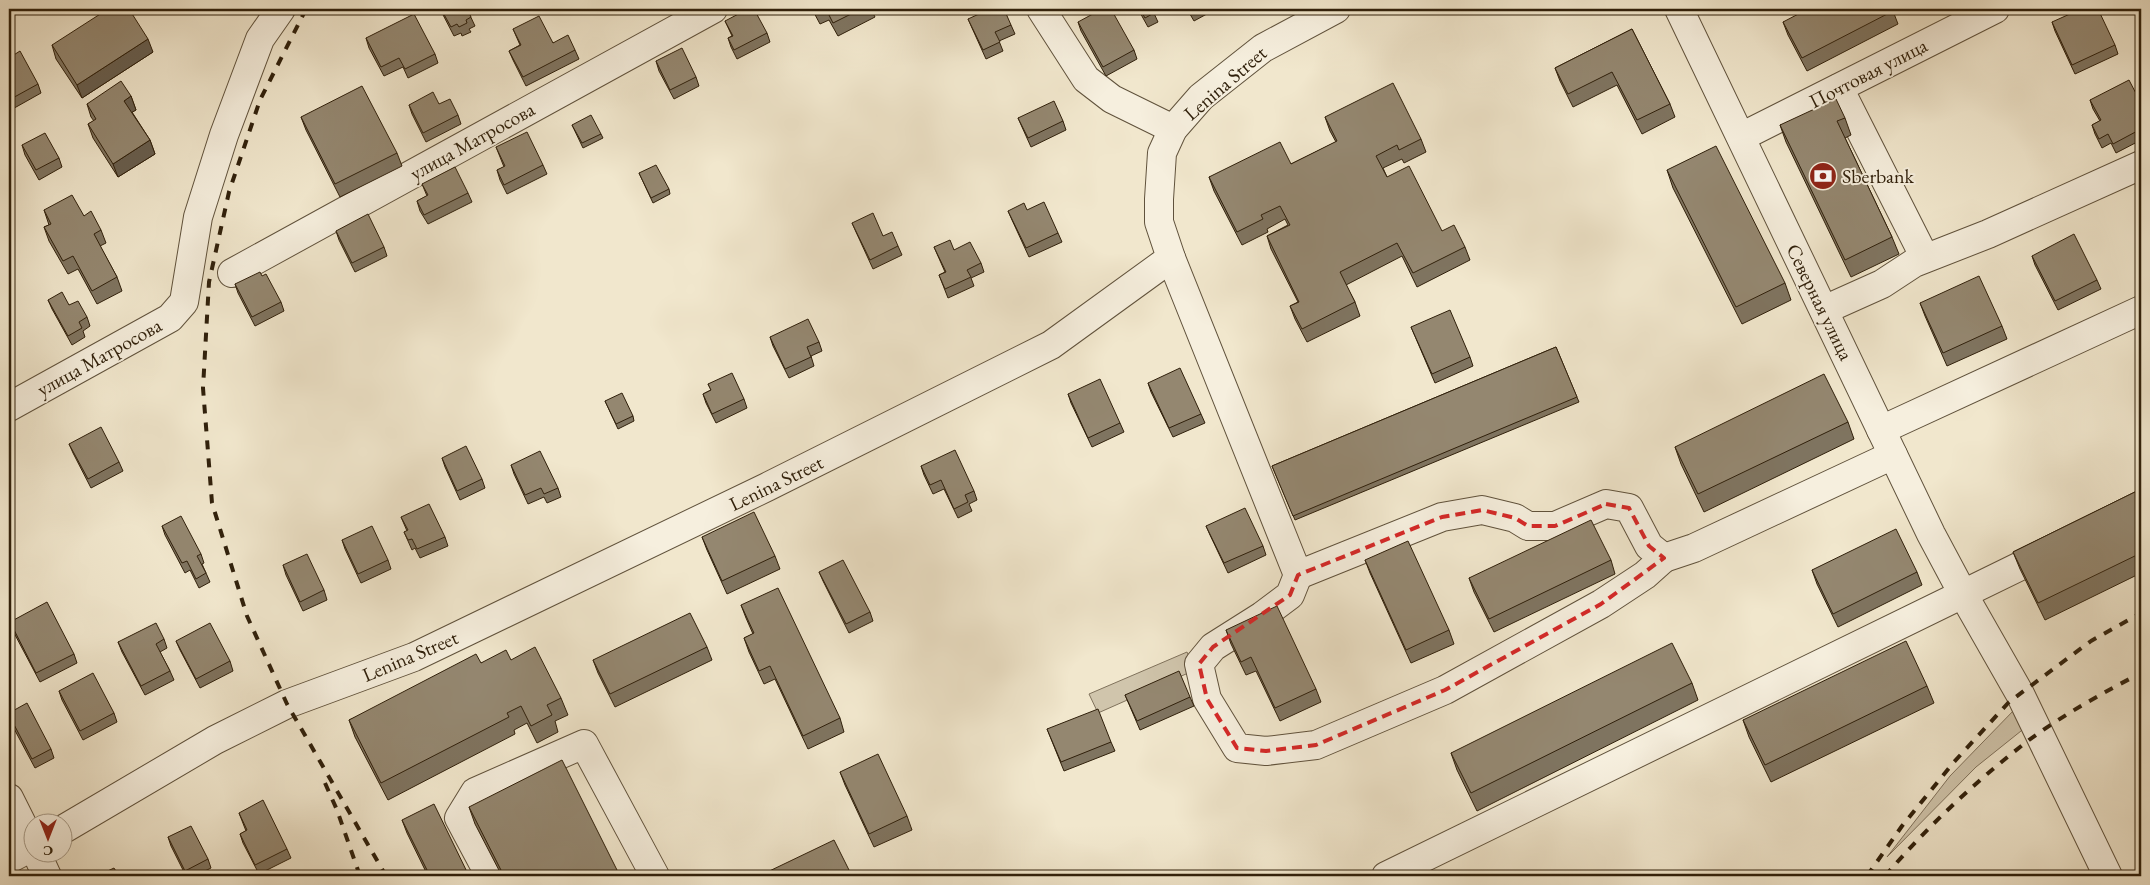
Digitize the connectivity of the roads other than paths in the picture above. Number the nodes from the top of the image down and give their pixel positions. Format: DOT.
graph roads {
  1 [pos="281,9"];
  2 [pos="713,9"];
  3 [pos="1041,9"];
  4 [pos="1336,9"];
  5 [pos="1679,9"];
  6 [pos="1995,9"];
  7 [pos="1840,88"];
  8 [pos="1173,129"];
  9 [pos="1741,137"];
  10 [pos="2141,165"];
  11 [pos="1171,258"];
  12 [pos="1925,258"];
  13 [pos="232,273"];
  14 [pos="1824,310"];
  15 [pos="2141,310"];
  16 [pos="9,407"];
  17 [pos="1881,430"];
  18 [pos="1893,455"];
  19 [pos="2070,542"];
  20 [pos="1664,558"];
  21 [pos="1298,575"];
  22 [pos="1963,594"];
  23 [pos="9,798"];
  24 [pos="72,824"];
  25 [pos="22,825"];
  26 [pos="22,852"];
  27 [pos="9,859"];
  28 [pos="41,862"];
  29 [pos="47,876"];
  30 [pos="490,876"];
  31 [pos="654,876"];
  32 [pos="1386,876"];
  33 [pos="2108,876"];
  1 -- 16 [label="street, улица Матросова"];
  2 -- 13 [label="street, улица Матросова"];
  3 -- 8 [label="street"];
  4 -- 8 [label="street, Lenina Street"];
  5 -- 9 [label="street, Северная улица"];
  6 -- 7 [label="street, Почтовая улица"];
  7 -- 9 [label="street, Почтовая улица"];
  7 -- 12 [label="street"];
  8 -- 11 [label="street, Lenina Street"];
  9 -- 14 [label="street, Северная улица"];
  10 -- 12 [label="street"];
  11 -- 21 [label="street"];
  11 -- 24 [label="street, Lenina Street"];
  12 -- 14 [label="street"];
  14 -- 17 [label="street, Северная улица"];
  15 -- 17 [label="street"];
  17 -- 18 [label="street, Северная улица"];
  18 -- 20 [label="street"];
  18 -- 22 [label="street, Северная улица"];
  19 -- 22 [label="street"];
  20 -- 21 [label="street"];
  20 -- 21 [label="street"];
  22 -- 32 [label="street"];
  22 -- 33 [label="street, Северная улица"];
  23 -- 25 [label="street"];
  26 -- 27 [label="street"];
  28 -- 29 [label="street"];
  30 -- 31 [label="street"];
}
